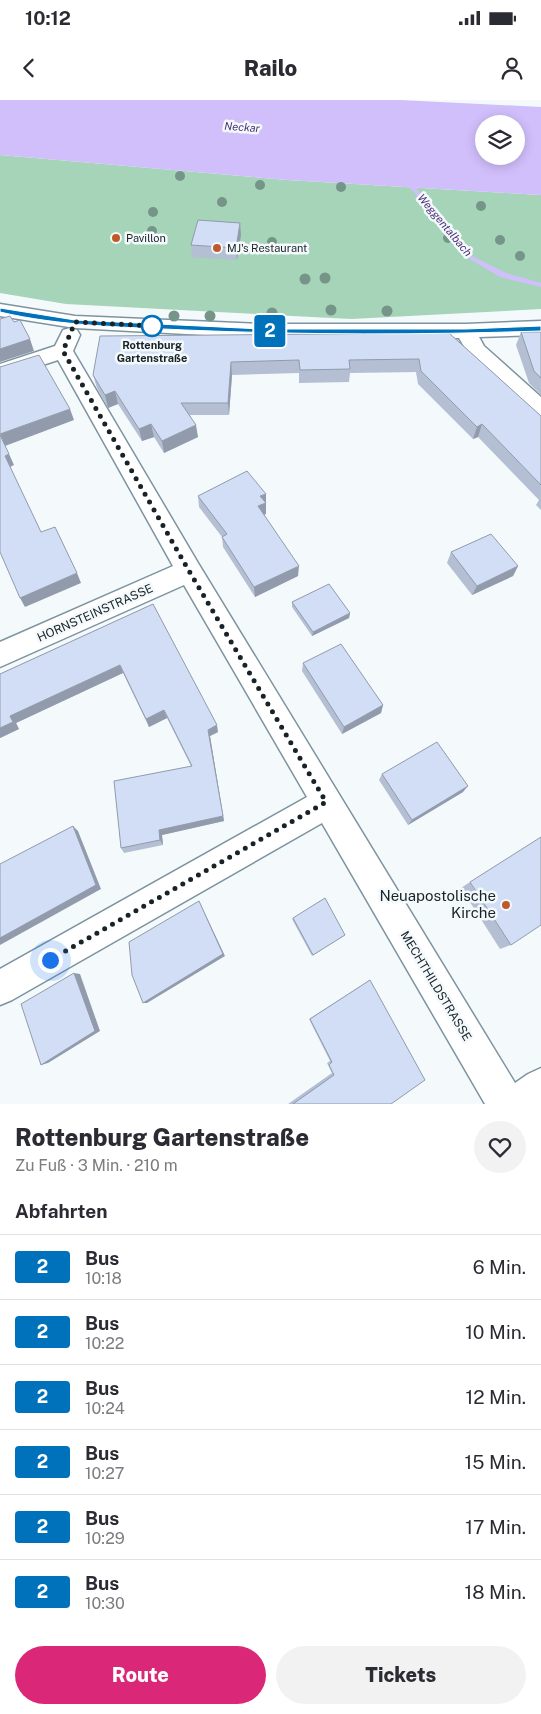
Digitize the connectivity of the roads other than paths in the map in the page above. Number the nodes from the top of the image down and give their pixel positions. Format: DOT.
graph roads {
  1 [pos="0,310"];
  2 [pos="75,322"];
  3 [pos="541,328"];
  4 [pos="466,331"];
  5 [pos="63,351"];
  6 [pos="0,372"];
  7 [pos="541,410"];
  8 [pos="189,571"];
  9 [pos="0,655"];
  10 [pos="326,802"];
  11 [pos="0,988"];
  12 [pos="541,1087"];
  13 [pos="506,1104"];
  14 [pos="518,1104"];
  1 -- 2 [label="street"];
  2 -- 4 [label="street"];
  2 -- 5 [label="street"];
  3 -- 4 [label="street"];
  4 -- 7 [label="street"];
  5 -- 6 [label="street"];
  5 -- 8 [label="street, MECHTHILDSTRASSE"];
  8 -- 9 [label="street, HORNSTEINSTRASSE"];
  8 -- 10 [label="street, MECHTHILDSTRASSE"];
  10 -- 11 [label="street"];
  10 -- 13 [label="street, MECHTHILDSTRASSE"];
  12 -- 14 [label="street"];
}
